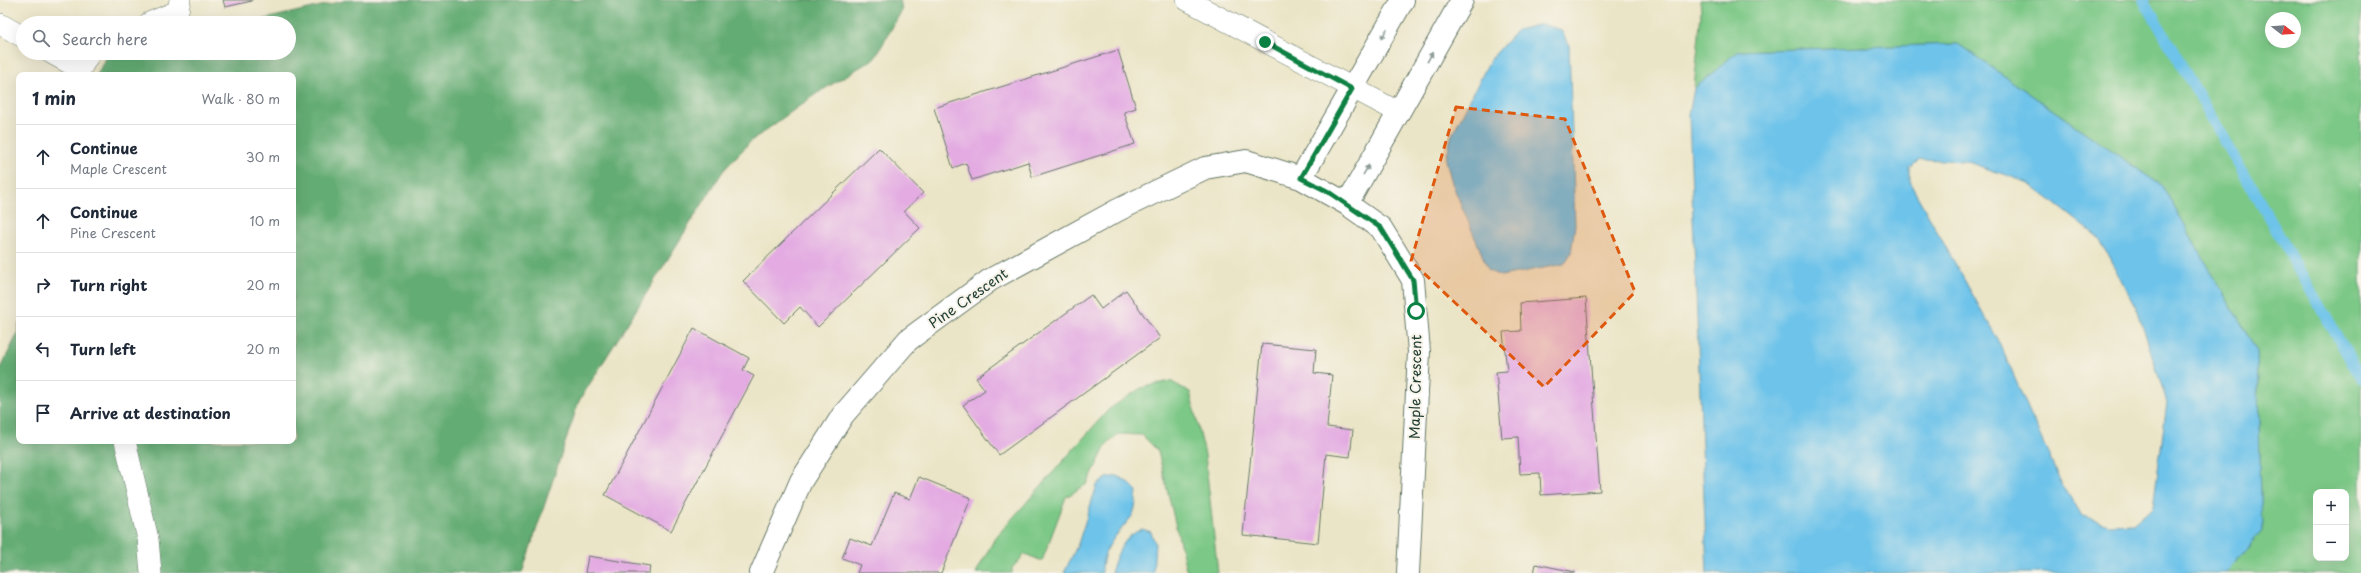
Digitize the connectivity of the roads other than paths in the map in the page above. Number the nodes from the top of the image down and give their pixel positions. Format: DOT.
graph roads {
  1 [pos="180,0"];
  2 [pos="1187,0"];
  3 [pos="1403,0"];
  4 [pos="1462,0"];
  5 [pos="166,16"];
  6 [pos="0,24"];
  7 [pos="16,33"];
  8 [pos="68,60"];
  9 [pos="82,66"];
  10 [pos="1352,89"];
  11 [pos="1398,112"];
  12 [pos="1301,178"];
  13 [pos="1327,191"];
  14 [pos="1347,204"];
  15 [pos="126,444"];
  16 [pos="151,573"];
  17 [pos="761,573"];
  18 [pos="1408,573"];
  1 -- 5 [label="lane"];
  2 -- 10 [label="lane"];
  3 -- 10 [label="street, one-way"];
  11 -- 4 [label="street, one-way"];
  6 -- 7 [label="lane"];
  8 -- 9 [label="lane"];
  10 -- 11 [label="lane"];
  10 -- 12 [label="street"];
  14 -- 11 [label="street, one-way"];
  12 -- 13 [label="street, Pine Crescent"];
  12 -- 17 [label="street, Pine Crescent"];
  13 -- 14 [label="street, Maple Crescent"];
  14 -- 18 [label="street, Maple Crescent"];
  15 -- 16 [label="lane"];
}
